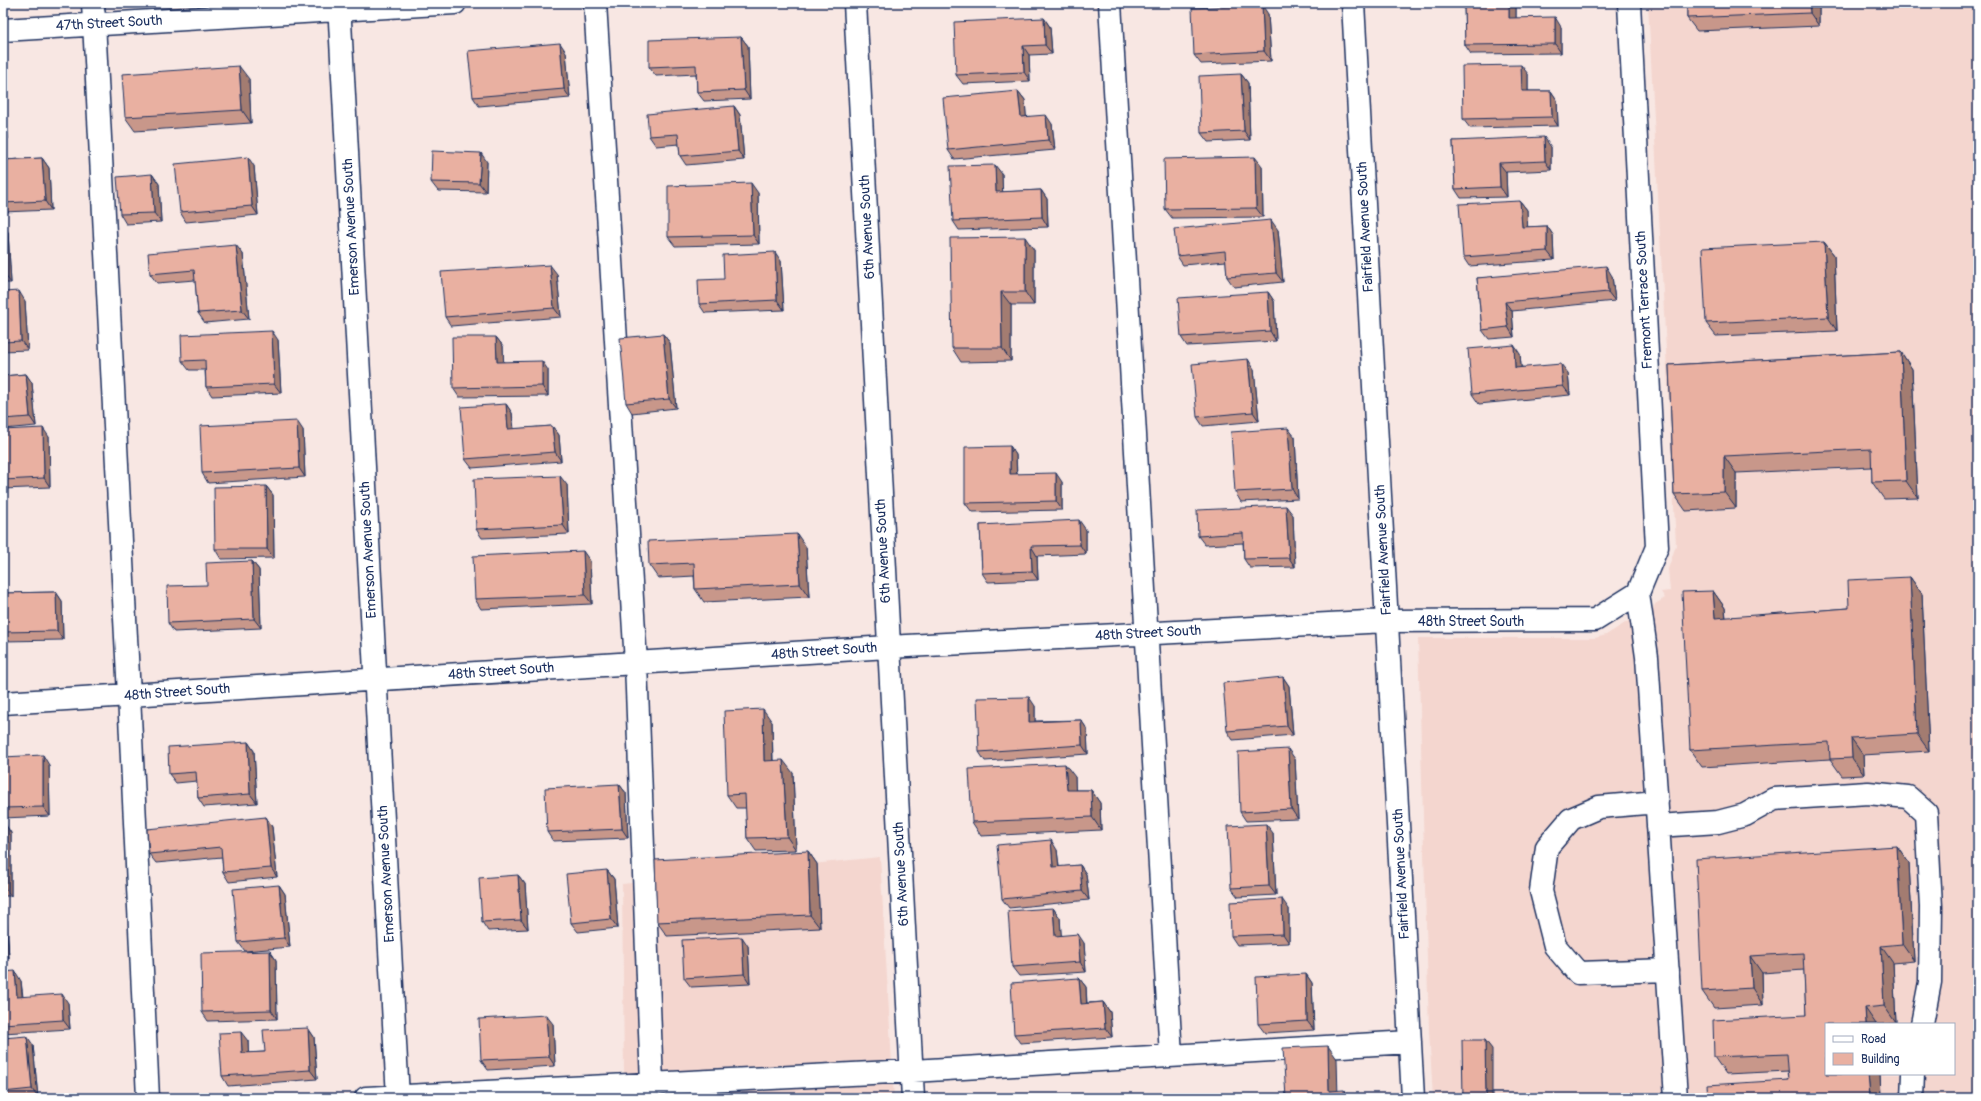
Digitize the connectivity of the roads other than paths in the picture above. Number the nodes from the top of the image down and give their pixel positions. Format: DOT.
graph roads {
  1 [pos="92,3"];
  2 [pos="455,3"];
  3 [pos="595,3"];
  4 [pos="855,3"];
  5 [pos="1110,3"];
  6 [pos="1353,3"];
  7 [pos="1629,3"];
  8 [pos="339,6"];
  9 [pos="94,24"];
  10 [pos="3,30"];
  11 [pos="1638,593"];
  12 [pos="1387,621"];
  13 [pos="1147,633"];
  14 [pos="888,647"];
  15 [pos="636,663"];
  16 [pos="375,679"];
  17 [pos="129,695"];
  18 [pos="3,703"];
  19 [pos="1657,802"];
  20 [pos="1658,826"];
  21 [pos="1668,970"];
  22 [pos="1922,1023"];
  23 [pos="1410,1042"];
  24 [pos="1172,1056"];
  25 [pos="912,1071"];
  26 [pos="1913,1075"];
  27 [pos="652,1084"];
  28 [pos="398,1097"];
  29 [pos="148,1098"];
  30 [pos="366,1098"];
  31 [pos="913,1098"];
  32 [pos="1413,1098"];
  33 [pos="1676,1098"];
  34 [pos="1912,1098"];
  1 -- 9 [label="street"];
  2 -- 8 [label="street, 47th Street South"];
  3 -- 15 [label="street"];
  4 -- 14 [label="street, 6th Avenue South"];
  5 -- 13 [label="street"];
  6 -- 12 [label="street, Fairfield Avenue South"];
  7 -- 11 [label="street, Fremont Terrace South"];
  8 -- 9 [label="street, 47th Street South"];
  8 -- 16 [label="street, Emerson Avenue South"];
  9 -- 10 [label="street, 47th Street South"];
  9 -- 17 [label="street"];
  11 -- 12 [label="street, 48th Street South"];
  11 -- 19 [label="street"];
  12 -- 13 [label="street, 48th Street South"];
  12 -- 23 [label="street, Fairfield Avenue South"];
  13 -- 14 [label="street, 48th Street South"];
  13 -- 24 [label="street"];
  14 -- 15 [label="street, 48th Street South"];
  14 -- 25 [label="street, 6th Avenue South"];
  15 -- 16 [label="street, 48th Street South"];
  15 -- 27 [label="street"];
  16 -- 17 [label="street, 48th Street South"];
  16 -- 28 [label="street, Emerson Avenue South"];
  17 -- 18 [label="street, 48th Street South"];
  17 -- 29 [label="street"];
  19 -- 20 [label="street"];
  19 -- 21 [label="street"];
  20 -- 21 [label="street"];
  20 -- 22 [label="street"];
  21 -- 33 [label="street"];
  23 -- 24 [label="street"];
  23 -- 32 [label="street, Fairfield Avenue South"];
  24 -- 25 [label="street"];
  25 -- 27 [label="street"];
  25 -- 31 [label="street, 6th Avenue South"];
  26 -- 34 [label="street"];
  27 -- 28 [label="street"];
  28 -- 30 [label="street"];
}
